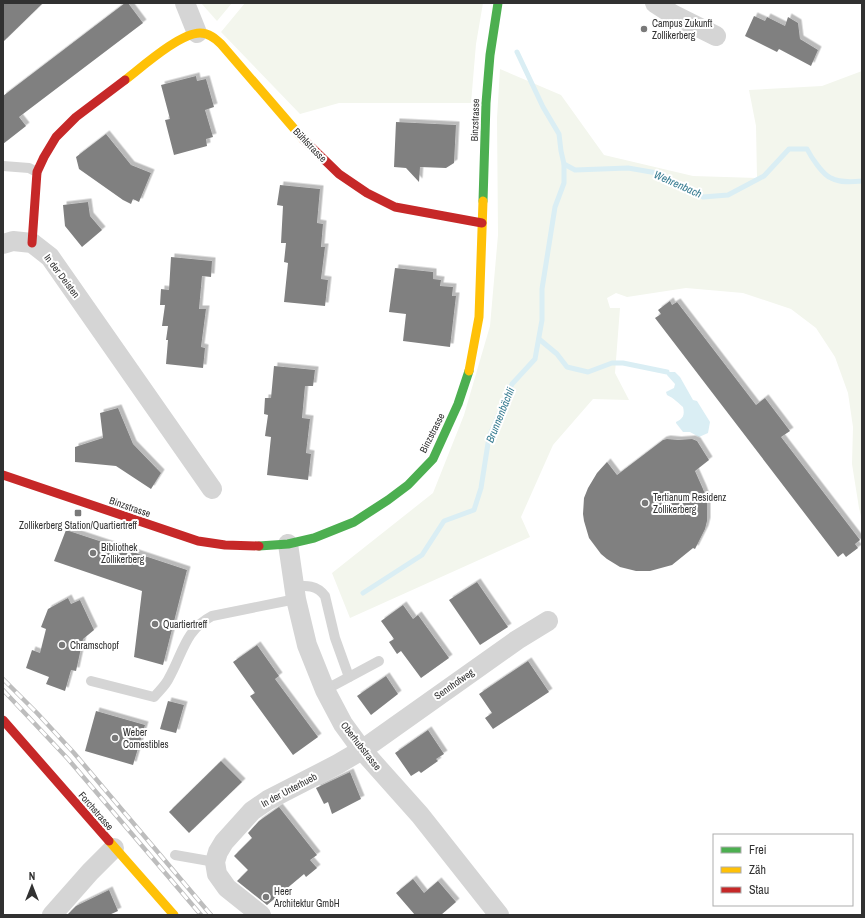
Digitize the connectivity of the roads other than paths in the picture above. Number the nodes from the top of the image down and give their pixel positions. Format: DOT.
graph roads {
  1 [pos="185,3"];
  2 [pos="498,3"];
  3 [pos="655,3"];
  4 [pos="197,33"];
  5 [pos="716,36"];
  6 [pos="3,166"];
  7 [pos="37,172"];
  8 [pos="482,222"];
  9 [pos="32,243"];
  10 [pos="3,244"];
  11 [pos="3,475"];
  12 [pos="212,489"];
  13 [pos="288,544"];
  14 [pos="295,593"];
  15 [pos="548,621"];
  16 [pos="379,661"];
  17 [pos="349,677"];
  18 [pos="91,681"];
  19 [pos="325,690"];
  20 [pos="3,720"];
  21 [pos="362,750"];
  22 [pos="114,848"];
  23 [pos="175,855"];
  24 [pos="216,862"];
  25 [pos="52,915"];
  26 [pos="174,915"];
  27 [pos="261,915"];
  28 [pos="499,915"];
  1 -- 4 [label="street"];
  2 -- 8 [label="main road, Binzstrasse"];
  3 -- 5 [label="street"];
  4 -- 7 [label="main road"];
  4 -- 8 [label="main road, Bühlstrasse"];
  6 -- 7 [label="lane"];
  7 -- 9 [label="main road"];
  8 -- 13 [label="main road, Binzstrasse"];
  9 -- 10 [label="street"];
  9 -- 12 [label="street, In der Deisten"];
  11 -- 13 [label="main road, Binzstrasse"];
  13 -- 14 [label="street, Oberhubstrasse"];
  14 -- 17 [label="lane"];
  14 -- 18 [label="lane"];
  14 -- 19 [label="street, Oberhubstrasse"];
  15 -- 21 [label="street, Sennhofweg"];
  16 -- 17 [label="lane"];
  17 -- 19 [label="lane"];
  19 -- 21 [label="street, Oberhubstrasse"];
  20 -- 22 [label="main road, Forchstrasse"];
  21 -- 24 [label="street, In der Unterhueb"];
  21 -- 28 [label="street, Oberhubstrasse"];
  22 -- 25 [label="street"];
  22 -- 26 [label="main road, Forchstrasse"];
  23 -- 24 [label="lane"];
  24 -- 27 [label="street"];
}
